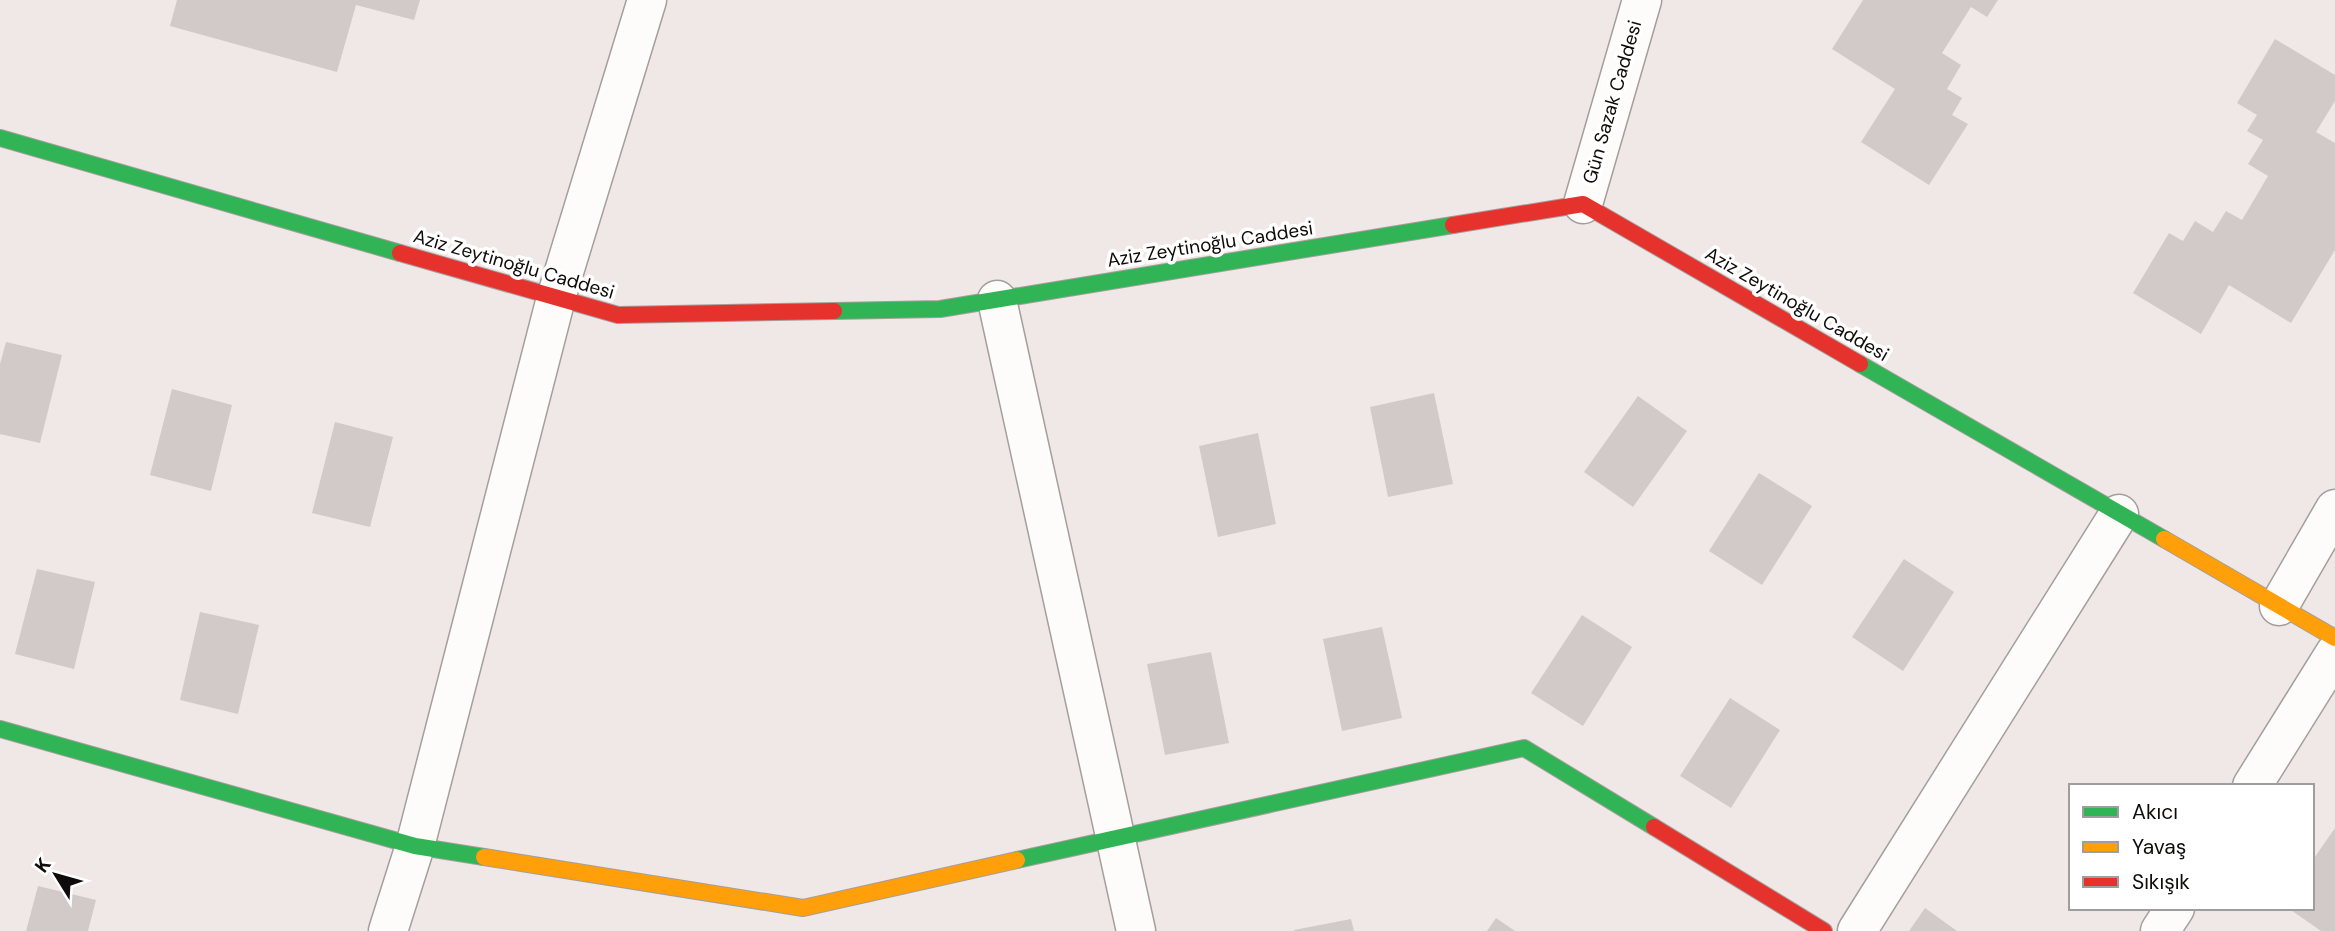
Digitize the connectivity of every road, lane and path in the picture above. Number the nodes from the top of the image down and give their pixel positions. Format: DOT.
graph roads {
  1 [pos="647,0"];
  2 [pos="1642,0"];
  3 [pos="0,138"];
  4 [pos="1583,204"];
  5 [pos="556,298"];
  6 [pos="996,300"];
  7 [pos="2335,509"];
  8 [pos="2119,514"];
  9 [pos="2279,606"];
  10 [pos="2335,638"];
  11 [pos="2335,653"];
  12 [pos="0,729"];
  13 [pos="2253,784"];
  14 [pos="1116,838"];
  15 [pos="415,846"];
  16 [pos="2174,910"];
  17 [pos="388,931"];
  18 [pos="1136,931"];
  19 [pos="1824,931"];
  20 [pos="1857,931"];
  21 [pos="2160,931"];
  1 -- 5 [label="street"];
  2 -- 4 [label="street, Gün Sazak Caddesi"];
  3 -- 5 [label="main road, Aziz Zeytinoğlu Caddesi"];
  4 -- 6 [label="main road, Aziz Zeytinoğlu Caddesi"];
  4 -- 8 [label="main road, Aziz Zeytinoğlu Caddesi"];
  5 -- 6 [label="main road, Aziz Zeytinoğlu Caddesi"];
  5 -- 15 [label="street"];
  6 -- 14 [label="street"];
  7 -- 9 [label="street"];
  8 -- 9 [label="main road, Aziz Zeytinoğlu Caddesi"];
  8 -- 20 [label="street"];
  9 -- 10 [label="main road, Aziz Zeytinoğlu Caddesi"];
  11 -- 13 [label="street"];
  12 -- 15 [label="main road"];
  14 -- 15 [label="main road"];
  14 -- 18 [label="street"];
  14 -- 19 [label="main road"];
  15 -- 17 [label="street"];
  16 -- 21 [label="street"];
}
